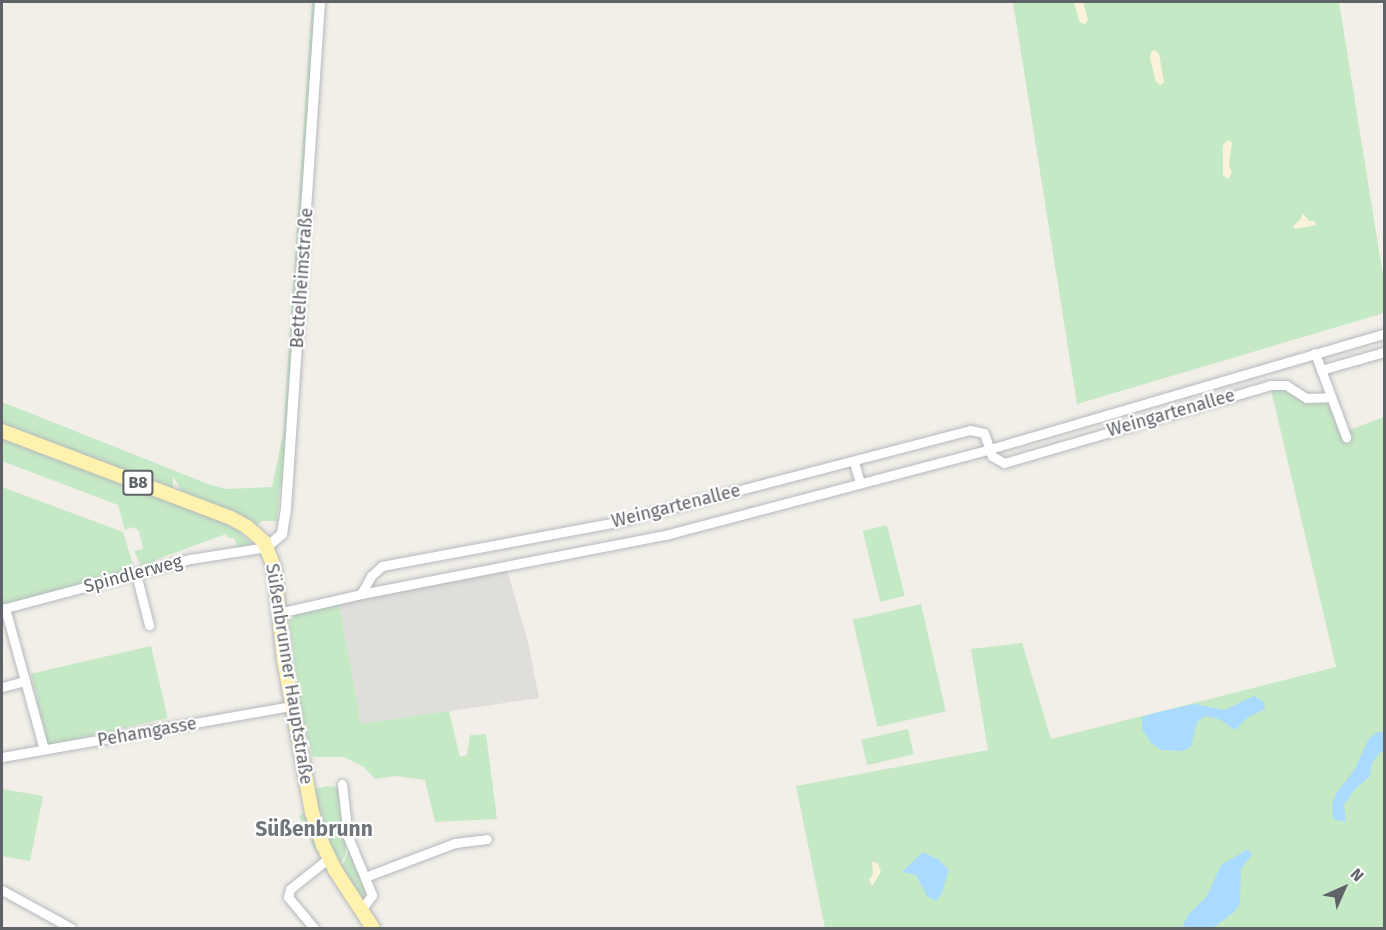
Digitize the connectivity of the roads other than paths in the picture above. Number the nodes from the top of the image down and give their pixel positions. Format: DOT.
graph roads {
  1 [pos="320,2"];
  2 [pos="1384,334"];
  3 [pos="1384,352"];
  4 [pos="1315,353"];
  5 [pos="1321,370"];
  6 [pos="1329,397"];
  7 [pos="1068,425"];
  8 [pos="2,431"];
  9 [pos="1346,437"];
  10 [pos="1073,442"];
  11 [pos="990,449"];
  12 [pos="854,462"];
  13 [pos="860,483"];
  14 [pos="267,547"];
  15 [pos="136,574"];
  16 [pos="361,594"];
  17 [pos="3,609"];
  18 [pos="279,613"];
  19 [pos="149,625"];
  20 [pos="25,681"];
  21 [pos="2,687"];
  22 [pos="292,706"];
  23 [pos="44,750"];
  24 [pos="2,757"];
  25 [pos="342,784"];
  26 [pos="487,839"];
  27 [pos="329,858"];
  28 [pos="365,877"];
  29 [pos="2,890"];
  30 [pos="361,910"];
  31 [pos="71,928"];
  32 [pos="314,928"];
  33 [pos="374,928"];
  1 -- 14 [label="street, Bettelheimstraße"];
  2 -- 4 [label="street, Weingartenallee"];
  3 -- 5 [label="street"];
  4 -- 5 [label="street"];
  4 -- 7 [label="street, Weingartenallee"];
  5 -- 6 [label="street"];
  6 -- 9 [label="street"];
  6 -- 10 [label="street, Weingartenallee"];
  7 -- 10 [label="street"];
  7 -- 11 [label="street, Weingartenallee"];
  8 -- 14 [label="main road, B8"];
  10 -- 11 [label="street, Weingartenallee"];
  11 -- 12 [label="street, Weingartenallee"];
  11 -- 13 [label="street, Weingartenallee"];
  12 -- 13 [label="street"];
  12 -- 16 [label="street, Weingartenallee"];
  13 -- 16 [label="street, Weingartenallee"];
  14 -- 15 [label="street, Spindlerweg"];
  14 -- 18 [label="main road, Süßenbrunner Hauptstraße"];
  15 -- 17 [label="street, Spindlerweg"];
  15 -- 19 [label="street"];
  16 -- 18 [label="street, Weingartenallee"];
  17 -- 20 [label="street"];
  18 -- 22 [label="main road, Süßenbrunner Hauptstraße"];
  20 -- 21 [label="street"];
  20 -- 23 [label="street"];
  22 -- 23 [label="street, Pehamgasse"];
  22 -- 27 [label="main road, Süßenbrunner Hauptstraße"];
  23 -- 24 [label="street, Pehamgasse"];
  25 -- 28 [label="street"];
  26 -- 28 [label="street"];
  27 -- 30 [label="main road, Süßenbrunner Hauptstraße"];
  27 -- 32 [label="street"];
  28 -- 30 [label="street"];
  29 -- 31 [label="street"];
  30 -- 33 [label="main road, Süßenbrunner Hauptstraße"];
}
